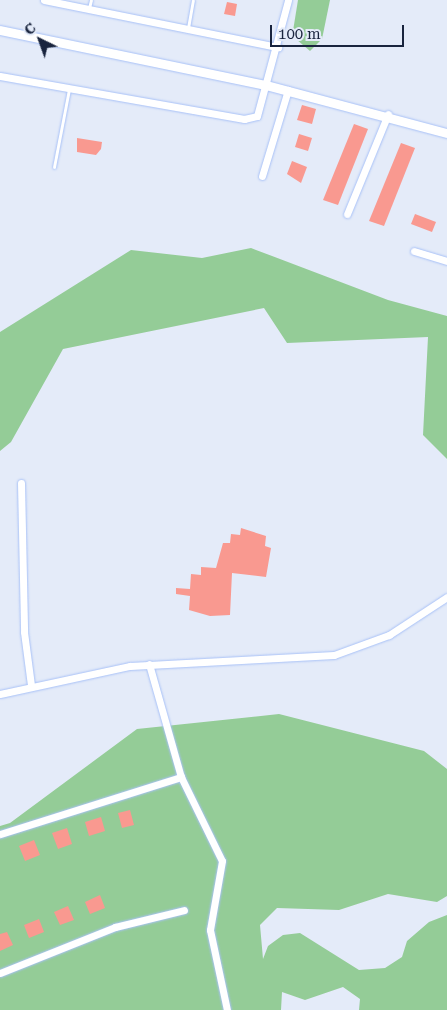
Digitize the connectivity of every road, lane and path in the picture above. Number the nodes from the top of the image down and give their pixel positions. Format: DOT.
graph roads {
  1 [pos="44,0"];
  2 [pos="91,0"];
  3 [pos="193,0"];
  4 [pos="288,0"];
  5 [pos="89,9"];
  6 [pos="188,29"];
  7 [pos="0,30"];
  8 [pos="278,47"];
  9 [pos="0,76"];
  10 [pos="266,85"];
  11 [pos="70,88"];
  12 [pos="288,90"];
  13 [pos="388,114"];
  14 [pos="447,132"];
  15 [pos="54,167"];
  16 [pos="262,176"];
  17 [pos="347,214"];
  18 [pos="414,251"];
  19 [pos="447,261"];
  20 [pos="21,483"];
  21 [pos="447,597"];
  22 [pos="149,664"];
  23 [pos="32,686"];
  24 [pos="0,694"];
  25 [pos="182,777"];
  26 [pos="0,834"];
  27 [pos="184,910"];
  28 [pos="0,973"];
  29 [pos="227,1010"];
  1 -- 5 [label="street"];
  2 -- 5 [label="lane"];
  3 -- 6 [label="lane"];
  4 -- 8 [label="street"];
  5 -- 6 [label="street"];
  6 -- 8 [label="street"];
  7 -- 10 [label="street"];
  8 -- 10 [label="street"];
  9 -- 11 [label="street"];
  10 -- 11 [label="street"];
  10 -- 12 [label="street"];
  11 -- 15 [label="lane"];
  12 -- 13 [label="street"];
  12 -- 16 [label="street"];
  13 -- 14 [label="street"];
  13 -- 17 [label="street"];
  18 -- 19 [label="street"];
  20 -- 23 [label="street"];
  21 -- 22 [label="street"];
  22 -- 23 [label="street"];
  22 -- 25 [label="street"];
  23 -- 24 [label="street"];
  25 -- 26 [label="street"];
  25 -- 29 [label="street"];
  27 -- 28 [label="street"];
}
